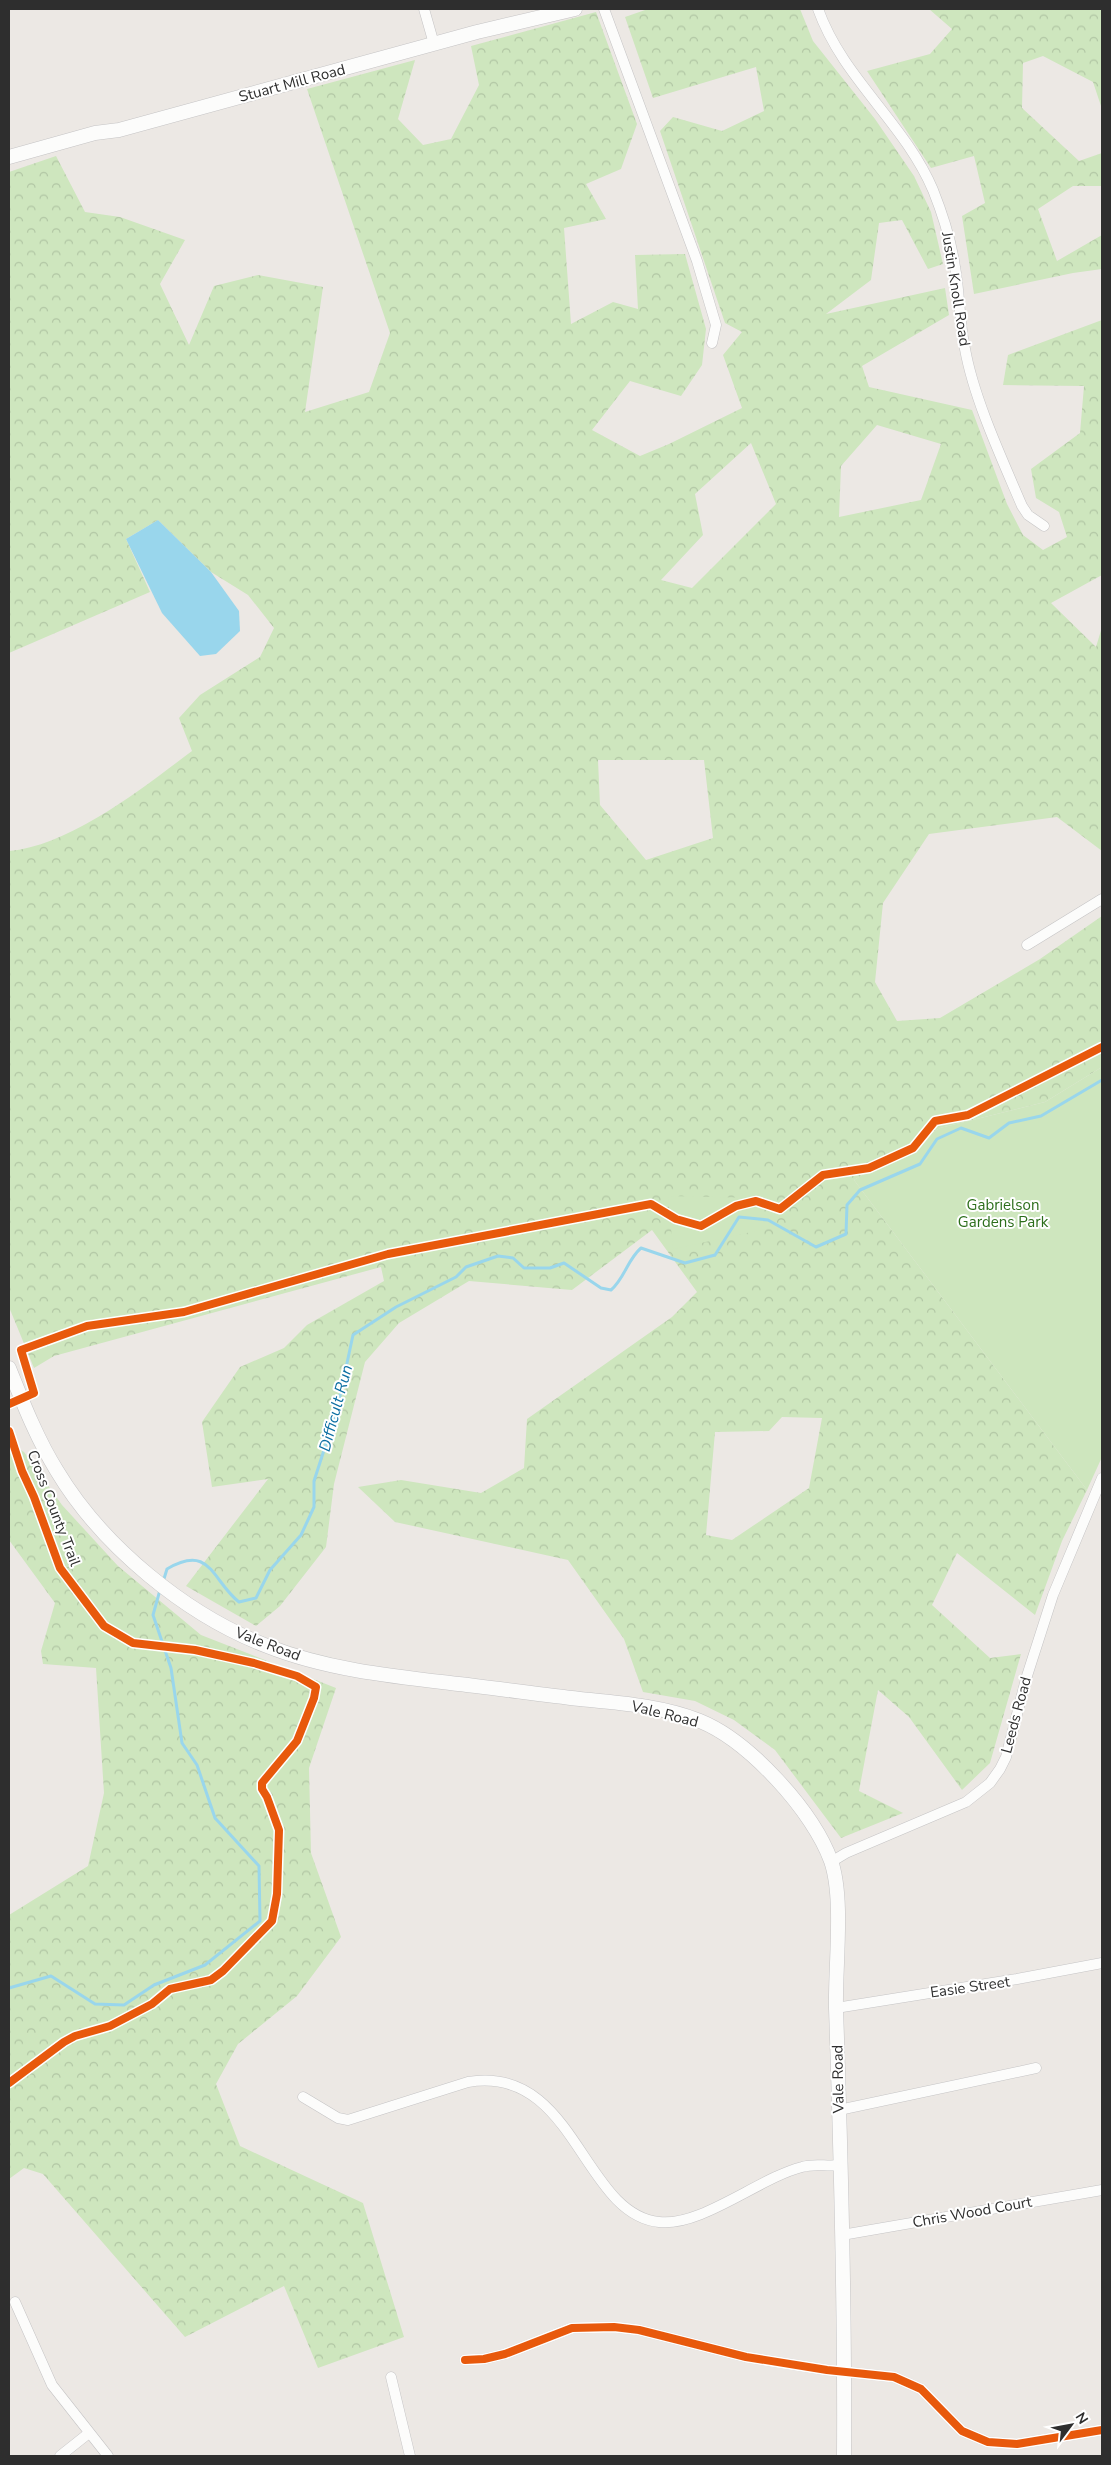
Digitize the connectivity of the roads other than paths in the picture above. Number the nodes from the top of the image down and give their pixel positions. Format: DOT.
graph roads {
  1 [pos="424,9"];
  2 [pos="575,9"];
  3 [pos="604,9"];
  4 [pos="818,9"];
  5 [pos="434,44"];
  6 [pos="9,156"];
  7 [pos="712,343"];
  8 [pos="1044,526"];
  9 [pos="1102,899"];
  10 [pos="1027,945"];
  11 [pos="9,1368"];
  12 [pos="13,1392"];
  13 [pos="1102,1478"];
  14 [pos="831,1862"];
  15 [pos="1102,1963"];
  16 [pos="836,2008"];
  17 [pos="1036,2068"];
  18 [pos="303,2097"];
  19 [pos="839,2110"];
  20 [pos="840,2165"];
  21 [pos="1102,2190"];
  22 [pos="842,2235"];
  23 [pos="15,2302"];
  24 [pos="465,2360"];
  25 [pos="845,2372"];
  26 [pos="391,2377"];
  27 [pos="1102,2430"];
  28 [pos="89,2434"];
  29 [pos="60,2456"];
  30 [pos="108,2456"];
  31 [pos="410,2456"];
  32 [pos="844,2456"];
  1 -- 5 [label="street"];
  2 -- 5 [label="main road, Stuart Mill Road"];
  3 -- 7 [label="street"];
  4 -- 8 [label="street, Justin Knoll Road"];
  5 -- 6 [label="main road, Stuart Mill Road"];
  9 -- 10 [label="street"];
  11 -- 12 [label="main road, Vale Road"];
  12 -- 14 [label="main road, Vale Road"];
  13 -- 14 [label="street, Leeds Road"];
  14 -- 16 [label="main road, Vale Road"];
  15 -- 16 [label="street, Easie Street"];
  16 -- 19 [label="main road, Vale Road"];
  17 -- 19 [label="street"];
  18 -- 20 [label="street"];
  19 -- 20 [label="main road, Vale Road"];
  20 -- 22 [label="main road, Vale Road"];
  21 -- 22 [label="street, Chris Wood Court"];
  22 -- 25 [label="main road, Vale Road"];
  23 -- 28 [label="street"];
  24 -- 25 [label="street"];
  25 -- 27 [label="street"];
  25 -- 32 [label="main road, Vale Road"];
  26 -- 31 [label="street"];
  28 -- 29 [label="street"];
  28 -- 30 [label="street"];
}
